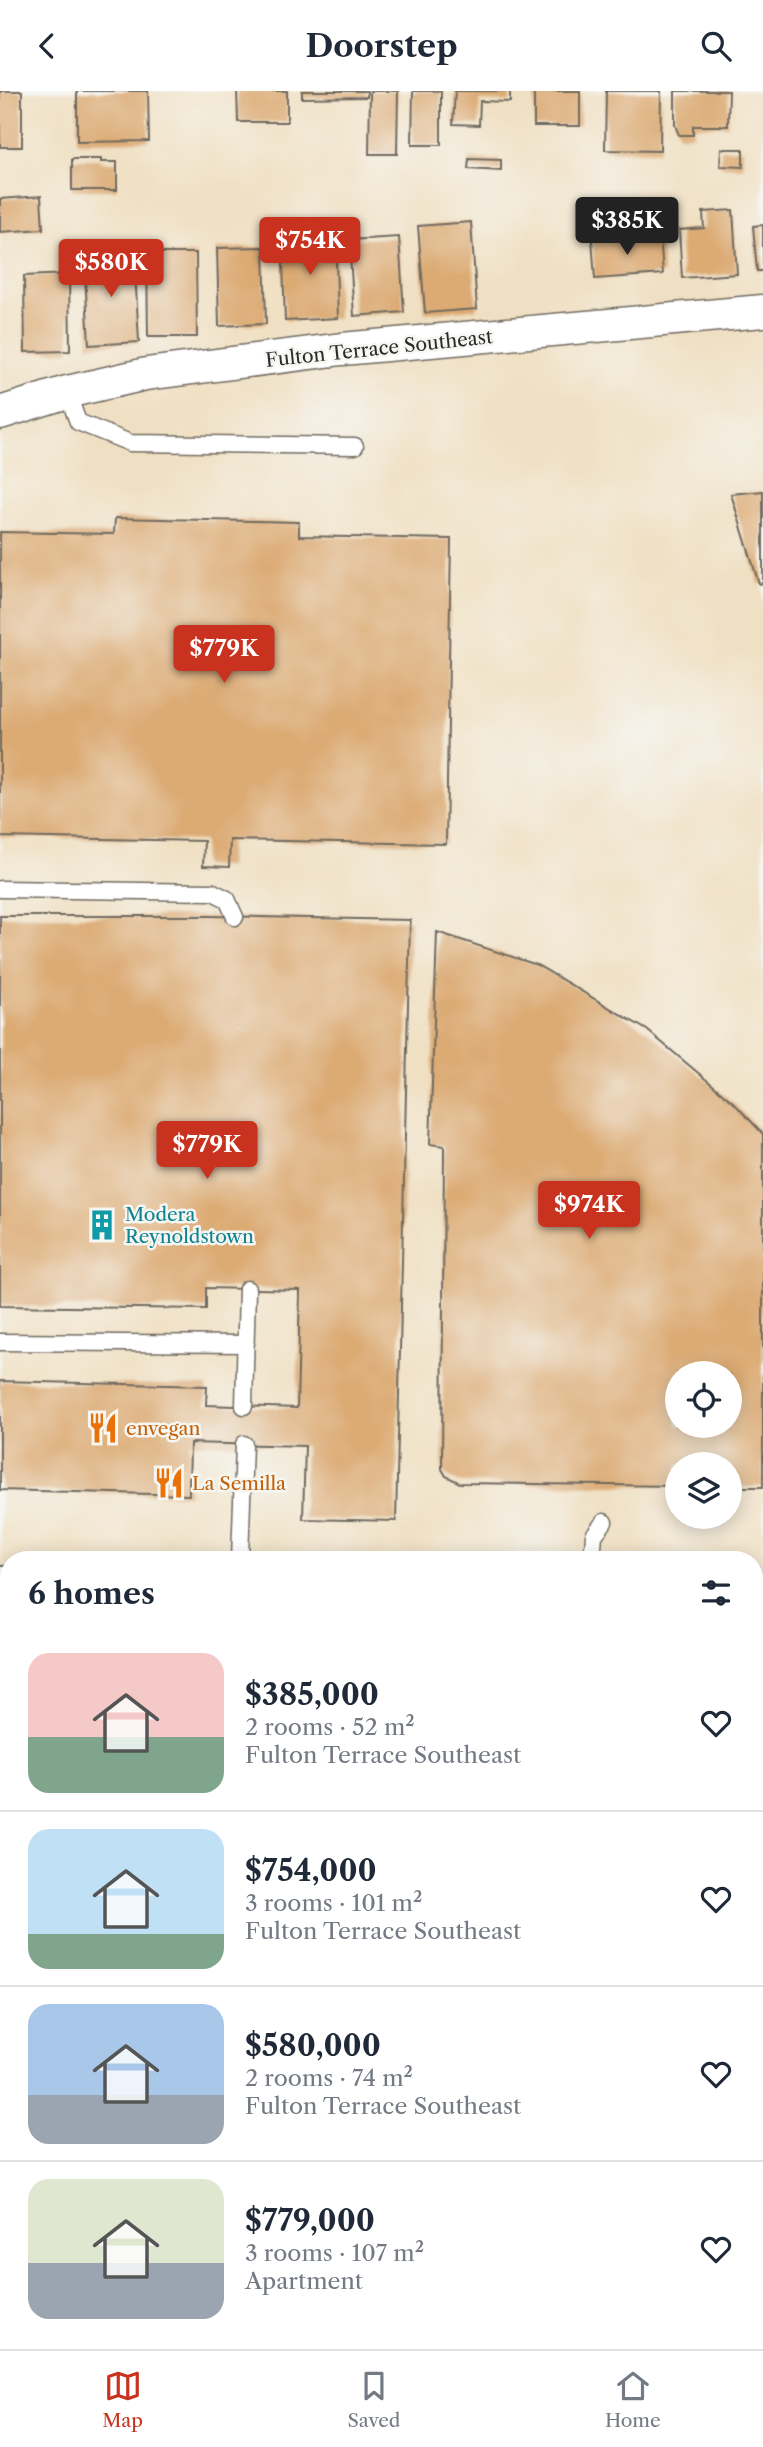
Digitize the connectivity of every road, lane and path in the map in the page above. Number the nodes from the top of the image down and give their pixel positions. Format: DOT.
graph roads {
  1 [pos="763,311"];
  2 [pos="67,392"];
  3 [pos="0,413"];
  4 [pos="355,446"];
  5 [pos="0,889"];
  6 [pos="235,916"];
  7 [pos="247,1289"];
  8 [pos="0,1342"];
  9 [pos="246,1344"];
  10 [pos="244,1406"];
  11 [pos="244,1444"];
  12 [pos="604,1522"];
  13 [pos="240,1551"];
  14 [pos="593,1551"];
  1 -- 2 [label="street, Fulton Terrace Southeast"];
  2 -- 3 [label="street, Fulton Terrace Southeast"];
  2 -- 4 [label="lane"];
  5 -- 6 [label="lane"];
  7 -- 9 [label="lane"];
  8 -- 9 [label="lane"];
  9 -- 10 [label="lane"];
  11 -- 13 [label="lane"];
  12 -- 14 [label="lane"];
}
